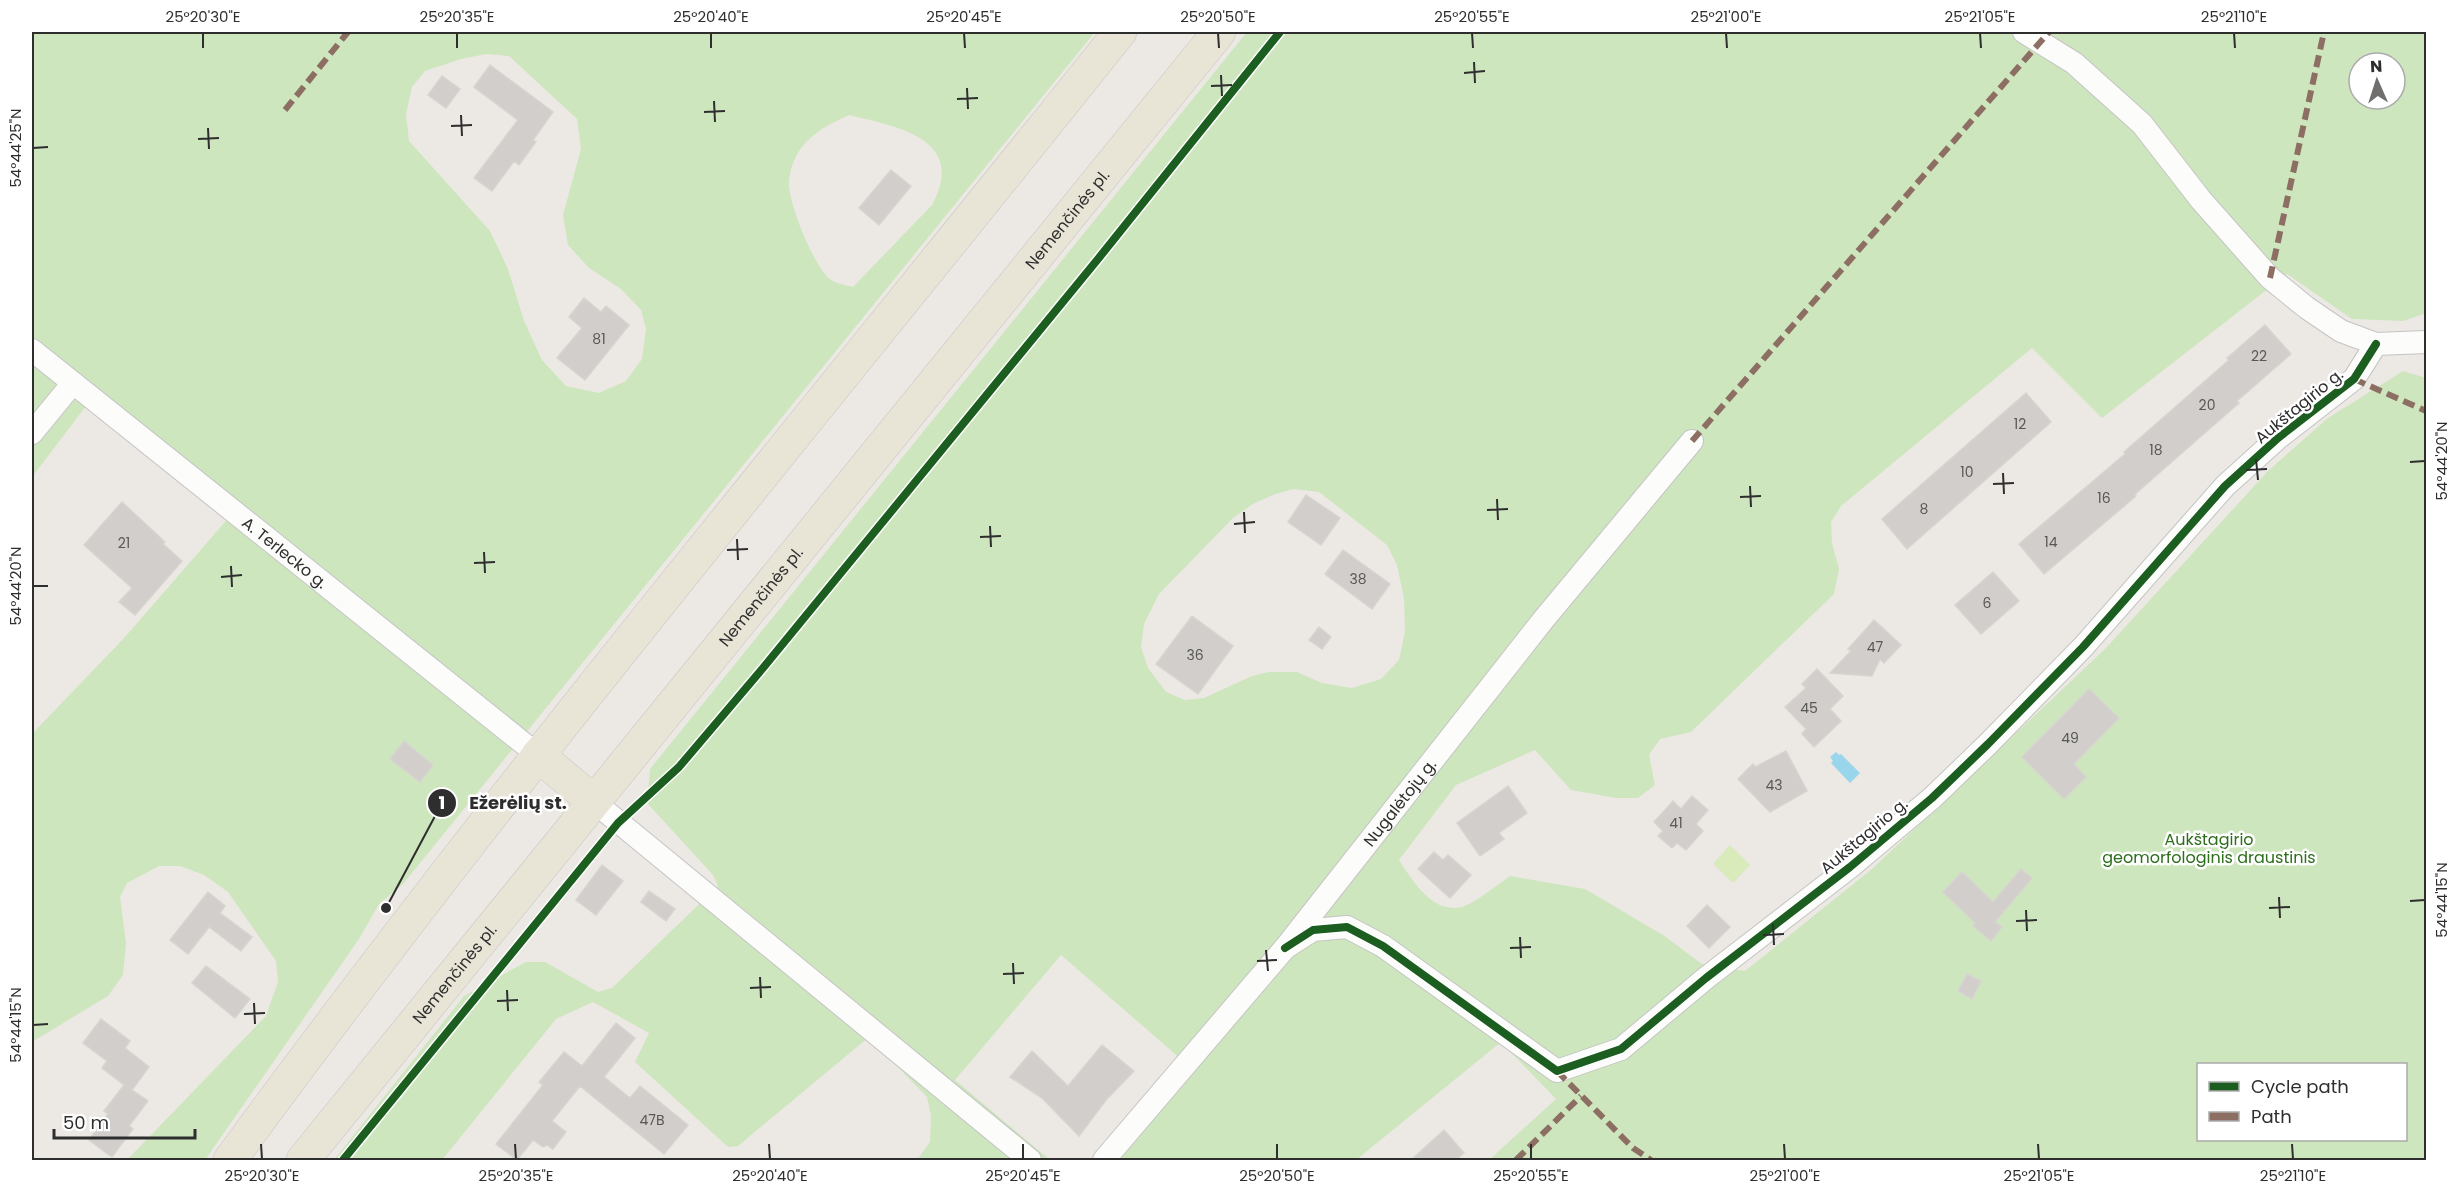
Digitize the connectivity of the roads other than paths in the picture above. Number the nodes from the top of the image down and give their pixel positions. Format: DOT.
graph roads {
  1 [pos="1120,32"];
  2 [pos="1219,32"];
  3 [pos="2024,32"];
  4 [pos="2427,342"];
  5 [pos="2376,344"];
  6 [pos="32,350"];
  7 [pos="73,383"];
  8 [pos="32,433"];
  9 [pos="1692,441"];
  10 [pos="538,756"];
  11 [pos="593,801"];
  12 [pos="1285,948"];
  13 [pos="230,1161"];
  14 [pos="303,1161"];
  15 [pos="1030,1161"];
  16 [pos="1104,1161"];
  1 -- 10 [label="main road"];
  2 -- 11 [label="main road, Nemenčinės pl."];
  3 -- 5 [label="street"];
  4 -- 5 [label="street"];
  5 -- 12 [label="street, Aukštagirio g."];
  6 -- 7 [label="street, A. Terlecko g."];
  7 -- 8 [label="street"];
  7 -- 10 [label="street, A. Terlecko g."];
  9 -- 12 [label="street, Nugalėtojų g."];
  10 -- 11 [label="main road"];
  10 -- 13 [label="main road"];
  11 -- 14 [label="main road, Nemenčinės pl."];
  11 -- 15 [label="street"];
  12 -- 16 [label="street, Nugalėtojų g."];
}
